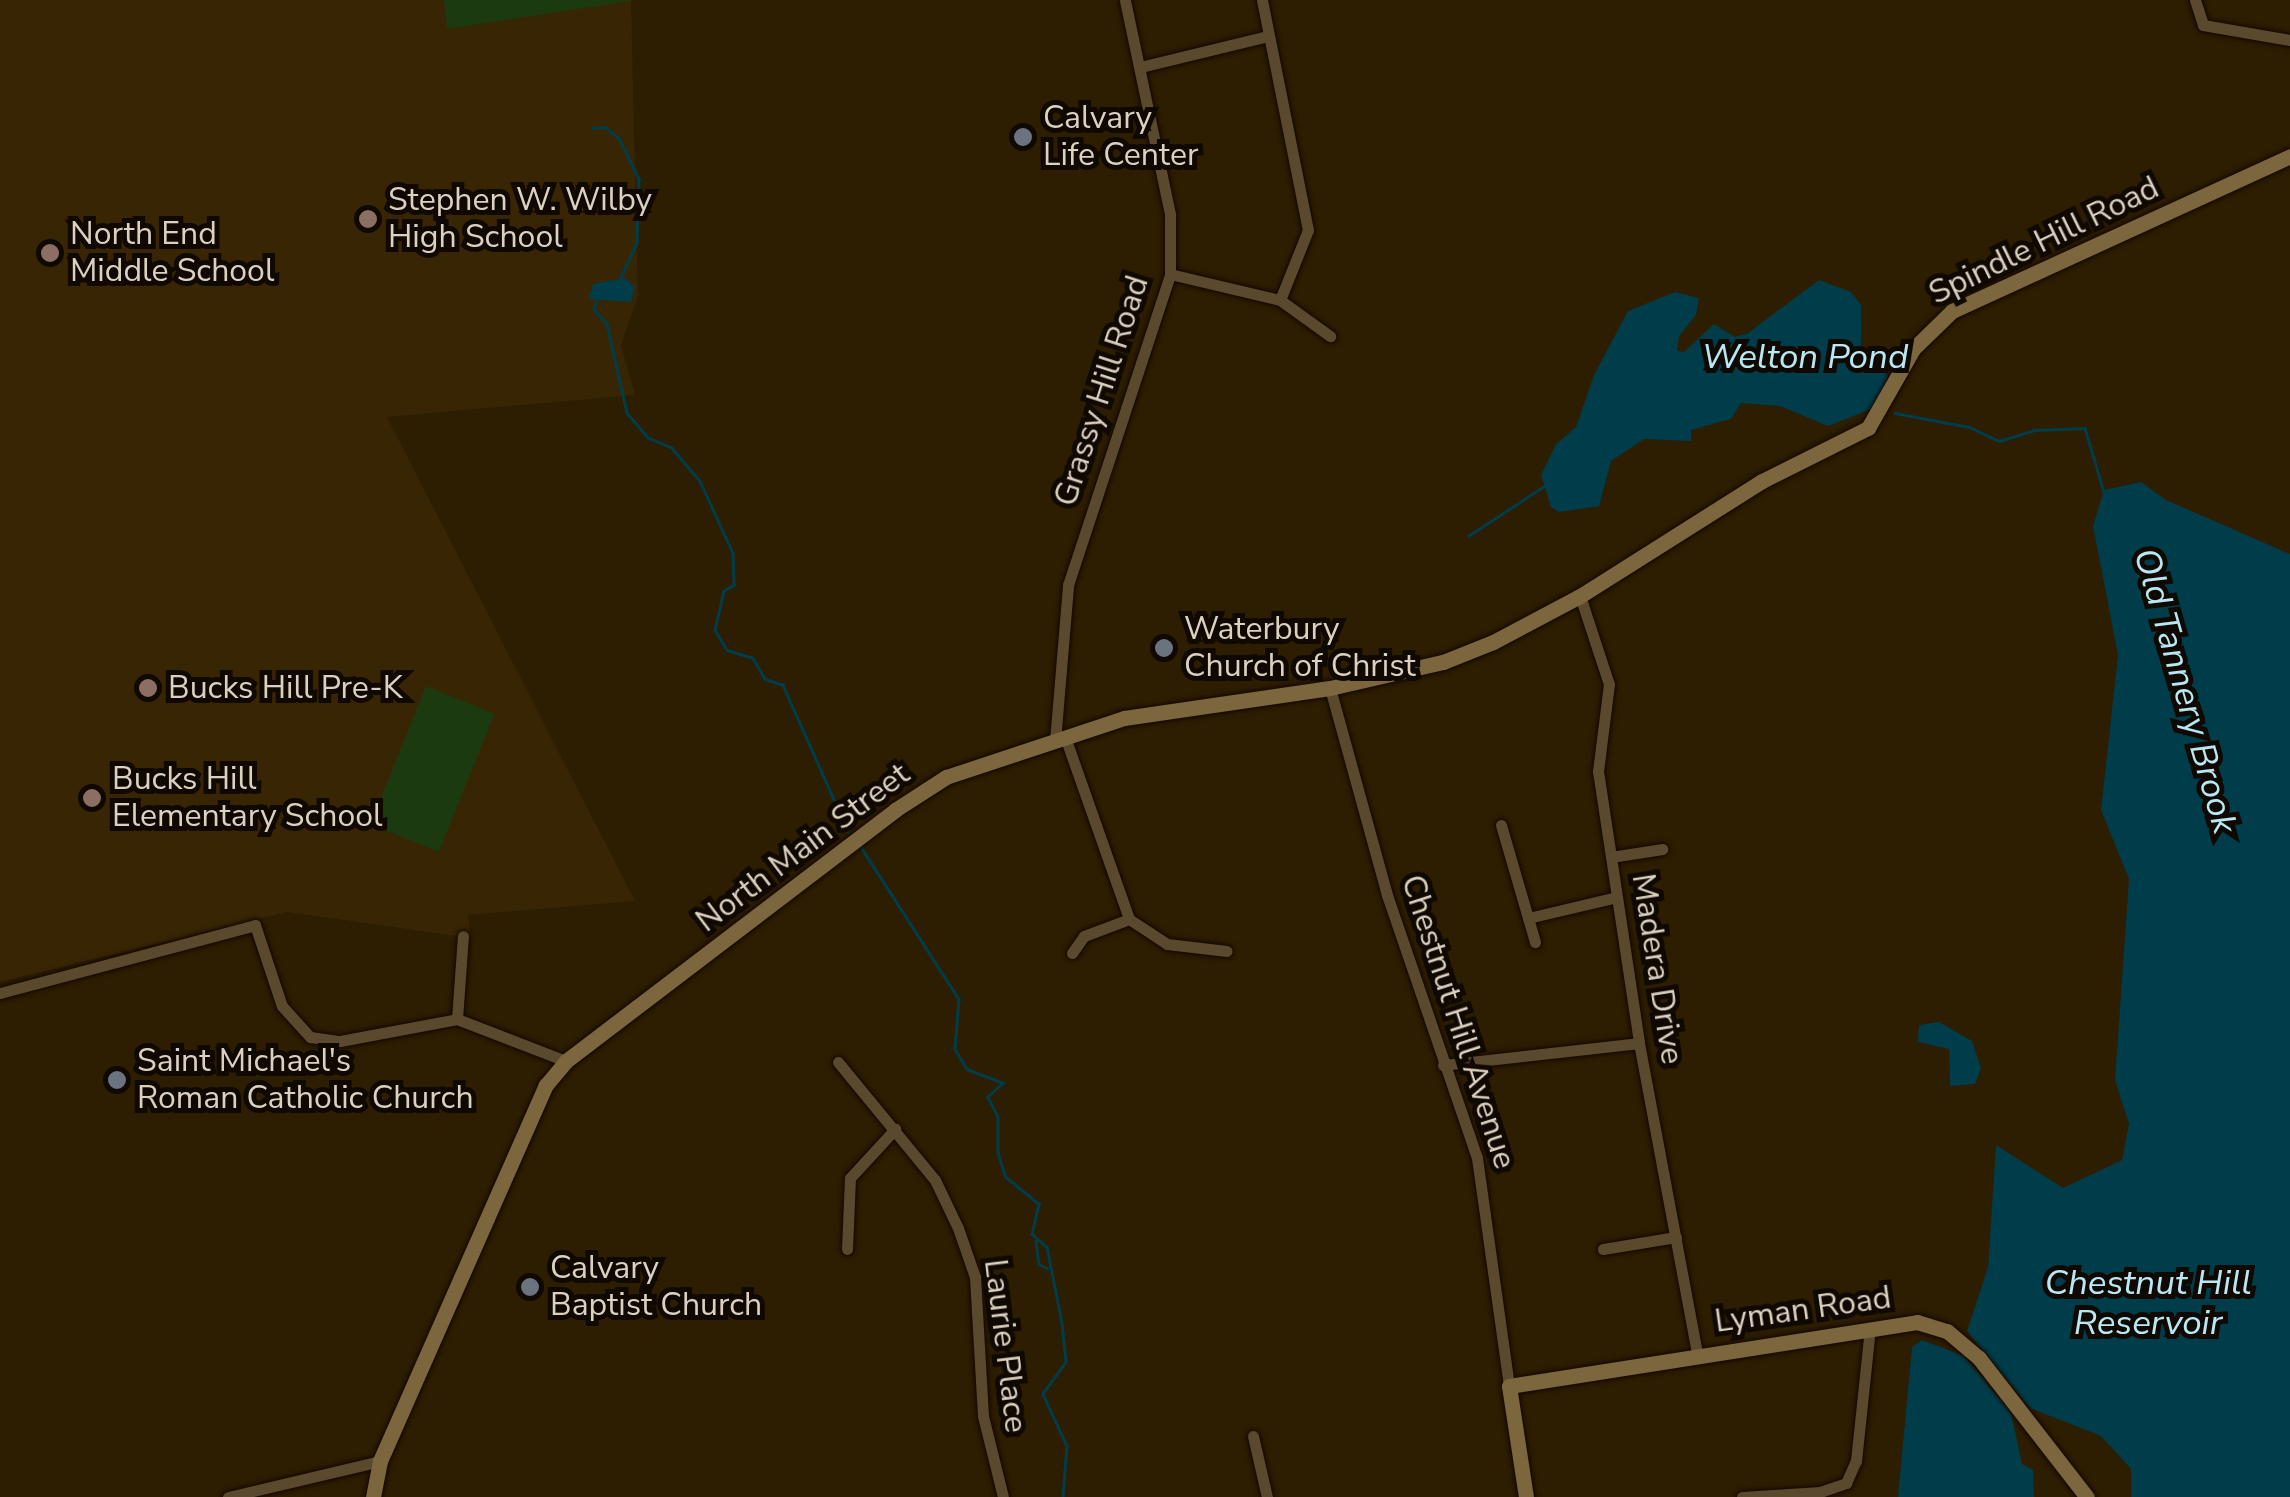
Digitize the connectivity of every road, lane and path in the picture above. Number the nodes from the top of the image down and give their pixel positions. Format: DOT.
graph roads {
  1 [pos="1125,0"];
  2 [pos="1262,0"];
  3 [pos="2195,0"];
  4 [pos="1268,36"];
  5 [pos="2290,40"];
  6 [pos="1140,67"];
  7 [pos="2290,156"];
  8 [pos="1170,274"];
  9 [pos="1280,300"];
  10 [pos="1330,336"];
  11 [pos="1609,576"];
  12 [pos="1580,596"];
  13 [pos="1330,688"];
  14 [pos="1060,739"];
  15 [pos="1501,826"];
  16 [pos="1662,850"];
  17 [pos="1611,858"];
  18 [pos="1617,897"];
  19 [pos="1528,918"];
  20 [pos="1129,919"];
  21 [pos="463,936"];
  22 [pos="1536,942"];
  23 [pos="1227,951"];
  24 [pos="1072,953"];
  25 [pos="0,993"];
  26 [pos="457,1019"];
  27 [pos="1638,1043"];
  28 [pos="566,1061"];
  29 [pos="838,1062"];
  30 [pos="1442,1065"];
  31 [pos="896,1128"];
  32 [pos="1676,1237"];
  33 [pos="1603,1249"];
  34 [pos="847,1250"];
  35 [pos="1870,1328"];
  36 [pos="1698,1352"];
  37 [pos="1509,1386"];
  38 [pos="1253,1436"];
  39 [pos="380,1461"];
  40 [pos="228,1497"];
  41 [pos="373,1497"];
  42 [pos="1002,1497"];
  43 [pos="1267,1497"];
  44 [pos="1526,1497"];
  45 [pos="1742,1497"];
  46 [pos="2088,1497"];
  1 -- 6 [label="street, Grassy Hill Road"];
  2 -- 4 [label="street"];
  3 -- 5 [label="street"];
  4 -- 6 [label="street"];
  4 -- 9 [label="street"];
  6 -- 8 [label="street, Grassy Hill Road"];
  7 -- 11 [label="main road, Spindle Hill Road"];
  8 -- 9 [label="street"];
  8 -- 14 [label="street, Grassy Hill Road"];
  9 -- 10 [label="street"];
  11 -- 12 [label="main road, North Main Street"];
  12 -- 13 [label="main road, North Main Street"];
  12 -- 17 [label="street, Madera Drive"];
  13 -- 14 [label="main road, North Main Street"];
  13 -- 30 [label="street, Chestnut Hill Avenue"];
  14 -- 20 [label="street"];
  14 -- 28 [label="main road, North Main Street"];
  15 -- 19 [label="street"];
  16 -- 17 [label="street"];
  17 -- 18 [label="street, Madera Drive"];
  18 -- 19 [label="street"];
  18 -- 27 [label="street, Madera Drive"];
  19 -- 22 [label="street"];
  20 -- 23 [label="street"];
  20 -- 24 [label="street"];
  21 -- 26 [label="street"];
  25 -- 26 [label="street"];
  26 -- 28 [label="street"];
  27 -- 30 [label="street"];
  27 -- 32 [label="street, Madera Drive"];
  28 -- 39 [label="main road, North Main Street"];
  29 -- 31 [label="street, Laurie Place"];
  30 -- 37 [label="street, Chestnut Hill Avenue"];
  31 -- 34 [label="street"];
  31 -- 42 [label="street, Laurie Place"];
  32 -- 33 [label="street"];
  32 -- 36 [label="street, Madera Drive"];
  35 -- 36 [label="main road, Lyman Road"];
  35 -- 45 [label="street"];
  35 -- 46 [label="main road, Lyman Road"];
  36 -- 37 [label="main road, Lyman Road"];
  37 -- 44 [label="main road, Chestnut Hill Avenue"];
  38 -- 43 [label="street"];
  39 -- 40 [label="street"];
  39 -- 41 [label="main road, North Main Street"];
}
